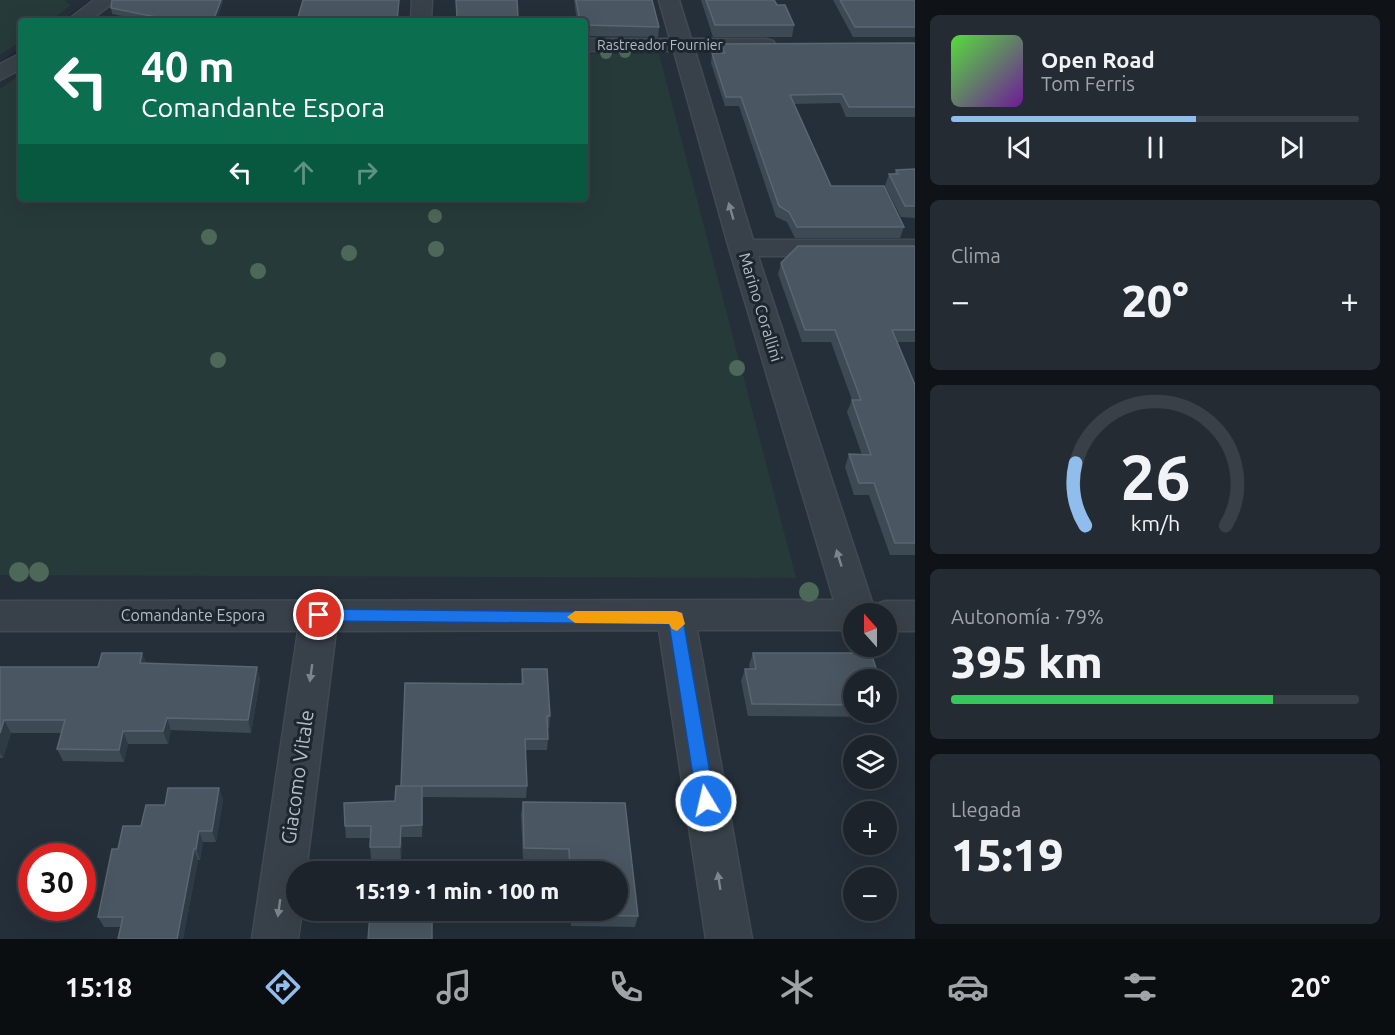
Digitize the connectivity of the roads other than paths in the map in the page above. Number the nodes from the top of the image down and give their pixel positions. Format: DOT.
graph roads {
  1 [pos="107,0"];
  2 [pos="422,0"];
  3 [pos="669,0"];
  4 [pos="80,18"];
  5 [pos="420,18"];
  6 [pos="588,45"];
  7 [pos="683,45"];
  8 [pos="787,45"];
  9 [pos="18,61"];
  10 [pos="0,74"];
  11 [pos="742,248"];
  12 [pos="915,249"];
  13 [pos="852,603"];
  14 [pos="843,614"];
  15 [pos="319,615"];
  16 [pos="897,615"];
  17 [pos="0,616"];
  18 [pos="915,616"];
  19 [pos="676,617"];
  20 [pos="275,939"];
  21 [pos="729,939"];
  1 -- 4 [label="street"];
  2 -- 5 [label="street"];
  3 -- 7 [label="street, Marino Corallini"];
  6 -- 7 [label="street, Rastreador Fournier"];
  7 -- 8 [label="street, Rastreador Fournier"];
  11 -- 7 [label="street, Marino Corallini, one-way"];
  9 -- 10 [label="street"];
  11 -- 12 [label="street"];
  13 -- 11 [label="street, Marino Corallini, one-way"];
  14 -- 19 [label="street, Comandante Espora"];
  15 -- 17 [label="street, Comandante Espora"];
  15 -- 19 [label="street, Comandante Espora"];
  15 -- 20 [label="street, Giacomo Vitale, one-way"];
  16 -- 18 [label="street"];
  21 -- 19 [label="street, one-way"];
}
